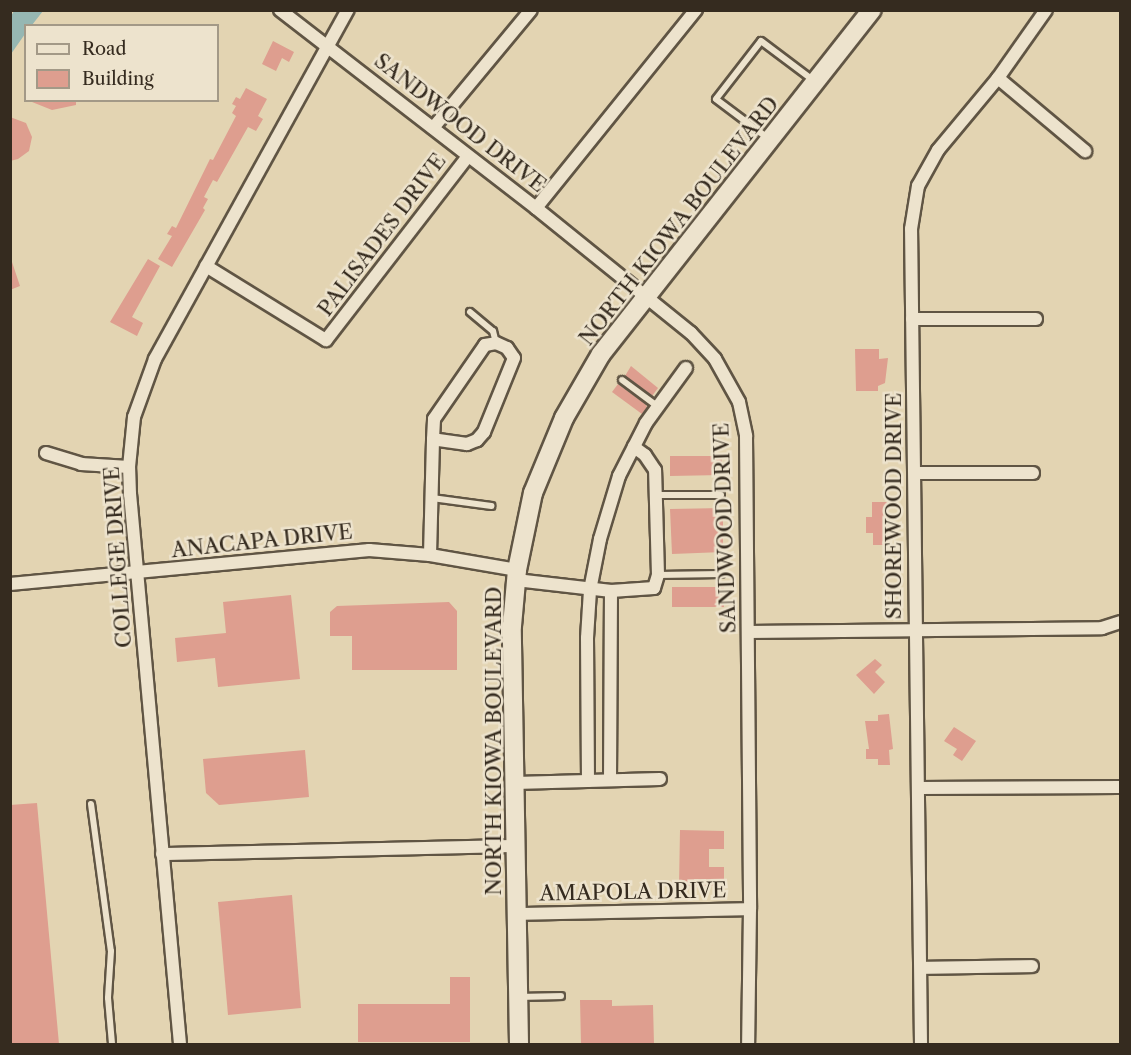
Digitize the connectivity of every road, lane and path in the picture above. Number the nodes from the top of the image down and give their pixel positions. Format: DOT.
graph roads {
  1 [pos="280,10"];
  2 [pos="348,10"];
  3 [pos="531,10"];
  4 [pos="696,10"];
  5 [pos="872,10"];
  6 [pos="1046,10"];
  7 [pos="328,45"];
  8 [pos="998,78"];
  9 [pos="816,83"];
  10 [pos="433,128"];
  11 [pos="771,140"];
  12 [pos="1085,151"];
  13 [pos="468,156"];
  14 [pos="536,208"];
  15 [pos="206,266"];
  16 [pos="645,297"];
  17 [pos="470,312"];
  18 [pos="1036,319"];
  19 [pos="912,320"];
  20 [pos="496,343"];
  21 [pos="686,368"];
  22 [pos="622,380"];
  23 [pos="657,406"];
  24 [pos="433,439"];
  25 [pos="634,447"];
  26 [pos="46,453"];
  27 [pos="129,467"];
  28 [pos="915,473"];
  29 [pos="1033,473"];
  30 [pos="657,495"];
  31 [pos="721,495"];
  32 [pos="432,498"];
  33 [pos="491,506"];
  34 [pos="430,555"];
  35 [pos="137,573"];
  36 [pos="721,574"];
  37 [pos="516,575"];
  38 [pos="657,575"];
  39 [pos="10,584"];
  40 [pos="590,590"];
  41 [pos="611,591"];
  42 [pos="1120,622"];
  43 [pos="748,632"];
  44 [pos="914,632"];
  45 [pos="660,779"];
  46 [pos="610,780"];
  47 [pos="588,781"];
  48 [pos="515,783"];
  49 [pos="1120,787"];
  50 [pos="919,788"];
  51 [pos="91,804"];
  52 [pos="516,846"];
  53 [pos="162,854"];
  54 [pos="750,909"];
  55 [pos="517,914"];
  56 [pos="1032,966"];
  57 [pos="921,968"];
  58 [pos="561,996"];
  59 [pos="518,997"];
  60 [pos="112,1044"];
  61 [pos="180,1044"];
  62 [pos="519,1044"];
  63 [pos="748,1044"];
  64 [pos="921,1044"];
  1 -- 7 [label="street, SANDWOOD DRIVE"];
  2 -- 7 [label="street, COLLEGE DRIVE"];
  3 -- 10 [label="street, PALISADES DRIVE"];
  4 -- 14 [label="street"];
  5 -- 9 [label="street, NORTH KIOWA BOULEVARD"];
  6 -- 8 [label="street, SHOREWOOD DRIVE"];
  7 -- 10 [label="street, SANDWOOD DRIVE"];
  7 -- 15 [label="street, COLLEGE DRIVE"];
  8 -- 12 [label="street"];
  8 -- 19 [label="street, SHOREWOOD DRIVE"];
  9 -- 11 [label="street, NORTH KIOWA BOULEVARD"];
  9 -- 11 [label="lane"];
  10 -- 13 [label="street, SANDWOOD DRIVE"];
  11 -- 16 [label="street, NORTH KIOWA BOULEVARD"];
  13 -- 14 [label="street, SANDWOOD DRIVE"];
  13 -- 15 [label="street, PALISADES DRIVE"];
  14 -- 16 [label="street, SANDWOOD DRIVE"];
  15 -- 27 [label="street, COLLEGE DRIVE"];
  16 -- 37 [label="street, NORTH KIOWA BOULEVARD"];
  16 -- 43 [label="street, SANDWOOD DRIVE"];
  17 -- 20 [label="lane"];
  18 -- 19 [label="street"];
  19 -- 28 [label="street, SHOREWOOD DRIVE"];
  20 -- 24 [label="street"];
  20 -- 24 [label="street"];
  21 -- 23 [label="street"];
  22 -- 23 [label="lane"];
  23 -- 25 [label="street"];
  24 -- 32 [label="street"];
  25 -- 30 [label="street"];
  25 -- 40 [label="street"];
  26 -- 27 [label="street"];
  27 -- 35 [label="street, COLLEGE DRIVE"];
  28 -- 29 [label="street"];
  28 -- 44 [label="street, SHOREWOOD DRIVE"];
  30 -- 31 [label="lane"];
  30 -- 38 [label="street"];
  32 -- 33 [label="lane"];
  32 -- 34 [label="street"];
  34 -- 35 [label="street, ANACAPA DRIVE"];
  34 -- 37 [label="street, ANACAPA DRIVE"];
  35 -- 39 [label="street, ANACAPA DRIVE"];
  35 -- 53 [label="street, COLLEGE DRIVE"];
  36 -- 38 [label="lane"];
  37 -- 40 [label="street, ANACAPA DRIVE"];
  37 -- 48 [label="street, NORTH KIOWA BOULEVARD"];
  38 -- 41 [label="street, ANACAPA DRIVE"];
  40 -- 41 [label="street, ANACAPA DRIVE"];
  40 -- 47 [label="street"];
  41 -- 46 [label="street"];
  42 -- 44 [label="street"];
  43 -- 44 [label="street"];
  43 -- 54 [label="street, SANDWOOD DRIVE"];
  44 -- 50 [label="street, SHOREWOOD DRIVE"];
  45 -- 46 [label="street"];
  46 -- 47 [label="street"];
  47 -- 48 [label="street"];
  48 -- 52 [label="street, NORTH KIOWA BOULEVARD"];
  49 -- 50 [label="street"];
  50 -- 57 [label="street, SHOREWOOD DRIVE"];
  51 -- 60 [label="lane"];
  52 -- 53 [label="street"];
  52 -- 55 [label="street, NORTH KIOWA BOULEVARD"];
  53 -- 61 [label="street, COLLEGE DRIVE"];
  54 -- 55 [label="street, AMAPOLA DRIVE"];
  54 -- 63 [label="street, SANDWOOD DRIVE"];
  55 -- 59 [label="street, NORTH KIOWA BOULEVARD"];
  56 -- 57 [label="street"];
  57 -- 64 [label="street, SHOREWOOD DRIVE"];
  58 -- 59 [label="lane"];
  59 -- 62 [label="street, NORTH KIOWA BOULEVARD"];
}
